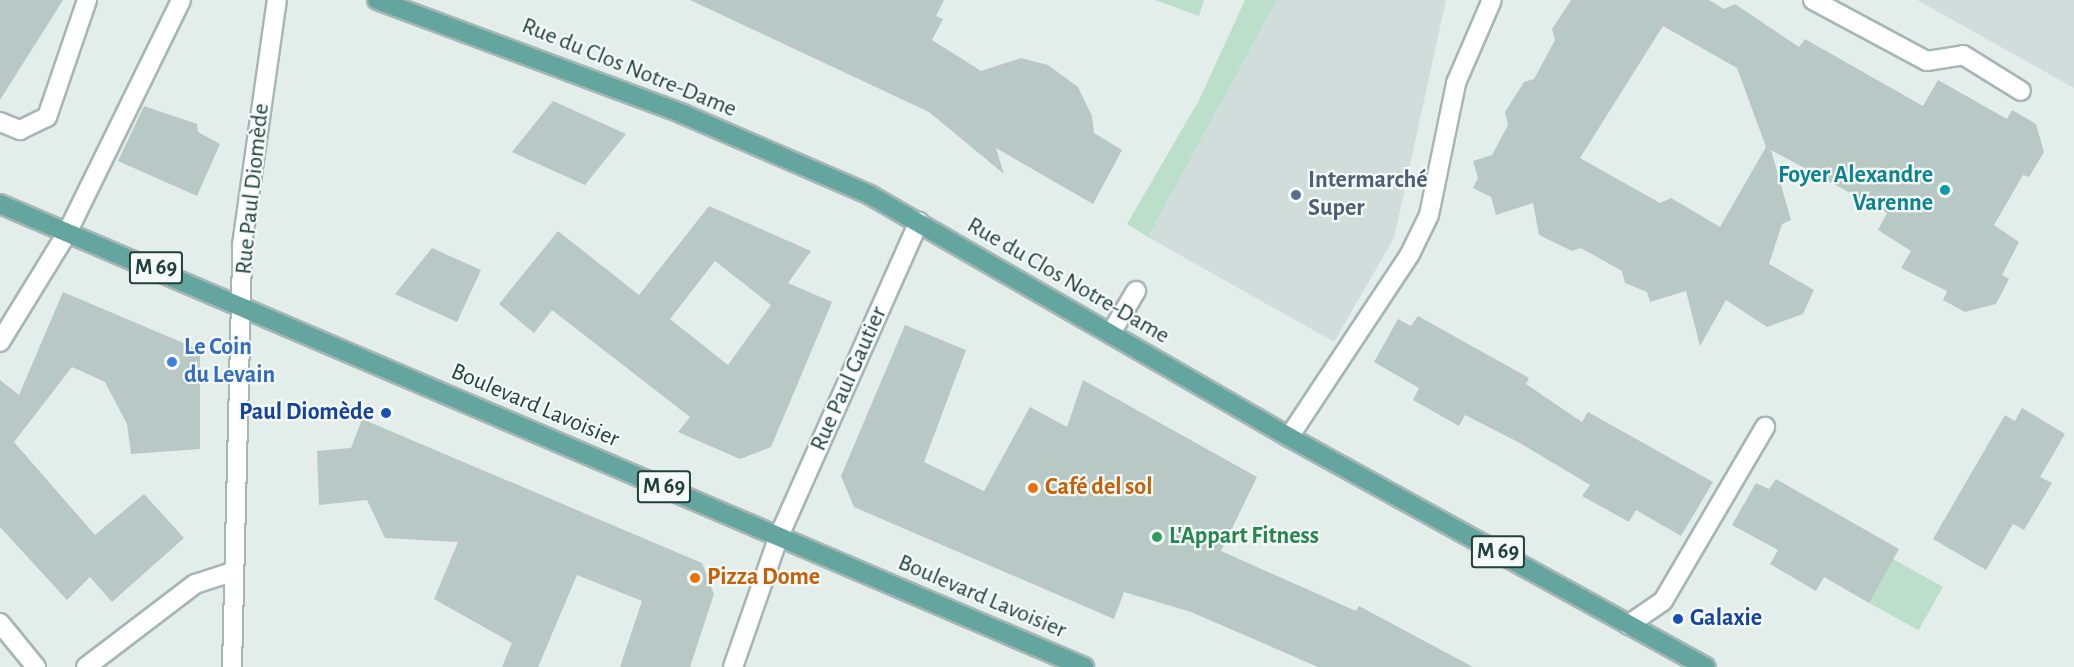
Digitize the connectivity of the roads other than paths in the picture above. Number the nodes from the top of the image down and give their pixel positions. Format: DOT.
graph roads {
  1 [pos="87,0"];
  2 [pos="181,0"];
  3 [pos="277,0"];
  4 [pos="377,0"];
  5 [pos="1492,0"];
  6 [pos="1814,0"];
  7 [pos="2021,91"];
  8 [pos="0,122"];
  9 [pos="0,204"];
  10 [pos="918,222"];
  11 [pos="67,233"];
  12 [pos="1136,291"];
  13 [pos="243,306"];
  14 [pos="1111,333"];
  15 [pos="0,342"];
  16 [pos="1765,427"];
  17 [pos="1290,437"];
  18 [pos="779,536"];
  19 [pos="232,572"];
  20 [pos="0,623"];
  21 [pos="1628,625"];
  22 [pos="36,667"];
  23 [pos="86,667"];
  24 [pos="232,667"];
  25 [pos="733,667"];
  26 [pos="1084,667"];
  27 [pos="1706,667"];
  1 -- 8 [label="street"];
  2 -- 11 [label="street"];
  3 -- 13 [label="street, Rue Paul Diomède"];
  4 -- 10 [label="main road, Rue du Clos Notre-Dame / M 69"];
  5 -- 17 [label="street"];
  6 -- 7 [label="street"];
  9 -- 11 [label="main road, Boulevard Lavoisier / M 69"];
  10 -- 14 [label="main road, Rue du Clos Notre-Dame / M 69"];
  10 -- 18 [label="street, Rue Paul Gautier"];
  11 -- 13 [label="main road, Boulevard Lavoisier / M 69"];
  11 -- 15 [label="street"];
  12 -- 14 [label="street"];
  13 -- 18 [label="main road, Boulevard Lavoisier / M 69"];
  13 -- 19 [label="street, Rue Paul Diomède"];
  14 -- 17 [label="main road, Rue du Clos Notre-Dame / M 69"];
  16 -- 21 [label="street"];
  17 -- 21 [label="main road, Rue du Clos Notre-Dame / M 69"];
  18 -- 25 [label="street, Rue Paul Gautier"];
  18 -- 26 [label="main road, Boulevard Lavoisier / M 69"];
  19 -- 23 [label="street"];
  19 -- 24 [label="street, Rue Paul Diomède"];
  20 -- 22 [label="street"];
  21 -- 27 [label="main road, Rue du Clos Notre-Dame / M 69"];
}
